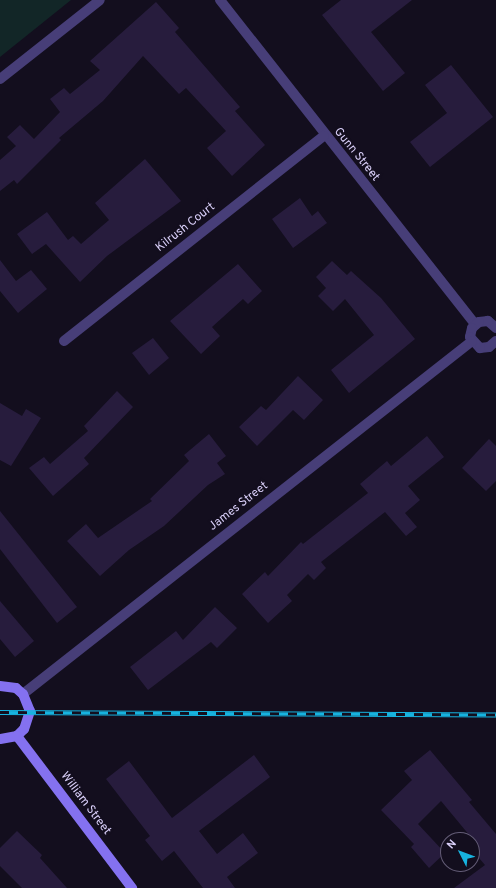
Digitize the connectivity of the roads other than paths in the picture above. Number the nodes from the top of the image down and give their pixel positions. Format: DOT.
graph roads {
  1 [pos="100,0"];
  2 [pos="220,0"];
  3 [pos="0,79"];
  4 [pos="324,136"];
  5 [pos="475,324"];
  6 [pos="495,325"];
  7 [pos="64,341"];
  8 [pos="472,341"];
  9 [pos="495,345"];
  10 [pos="0,686"];
  11 [pos="23,694"];
  12 [pos="16,736"];
  13 [pos="0,739"];
  14 [pos="132,888"];
  1 -- 3 [label="street"];
  2 -- 4 [label="street, Gunn Street"];
  4 -- 5 [label="street, Gunn Street"];
  4 -- 7 [label="street, Kilrush Court"];
  5 -- 6 [label="street"];
  5 -- 8 [label="street"];
  8 -- 9 [label="street"];
  8 -- 11 [label="street, James Street"];
  10 -- 11 [label="street"];
  11 -- 12 [label="street"];
  12 -- 13 [label="street"];
  12 -- 14 [label="street, William Street"];
}
